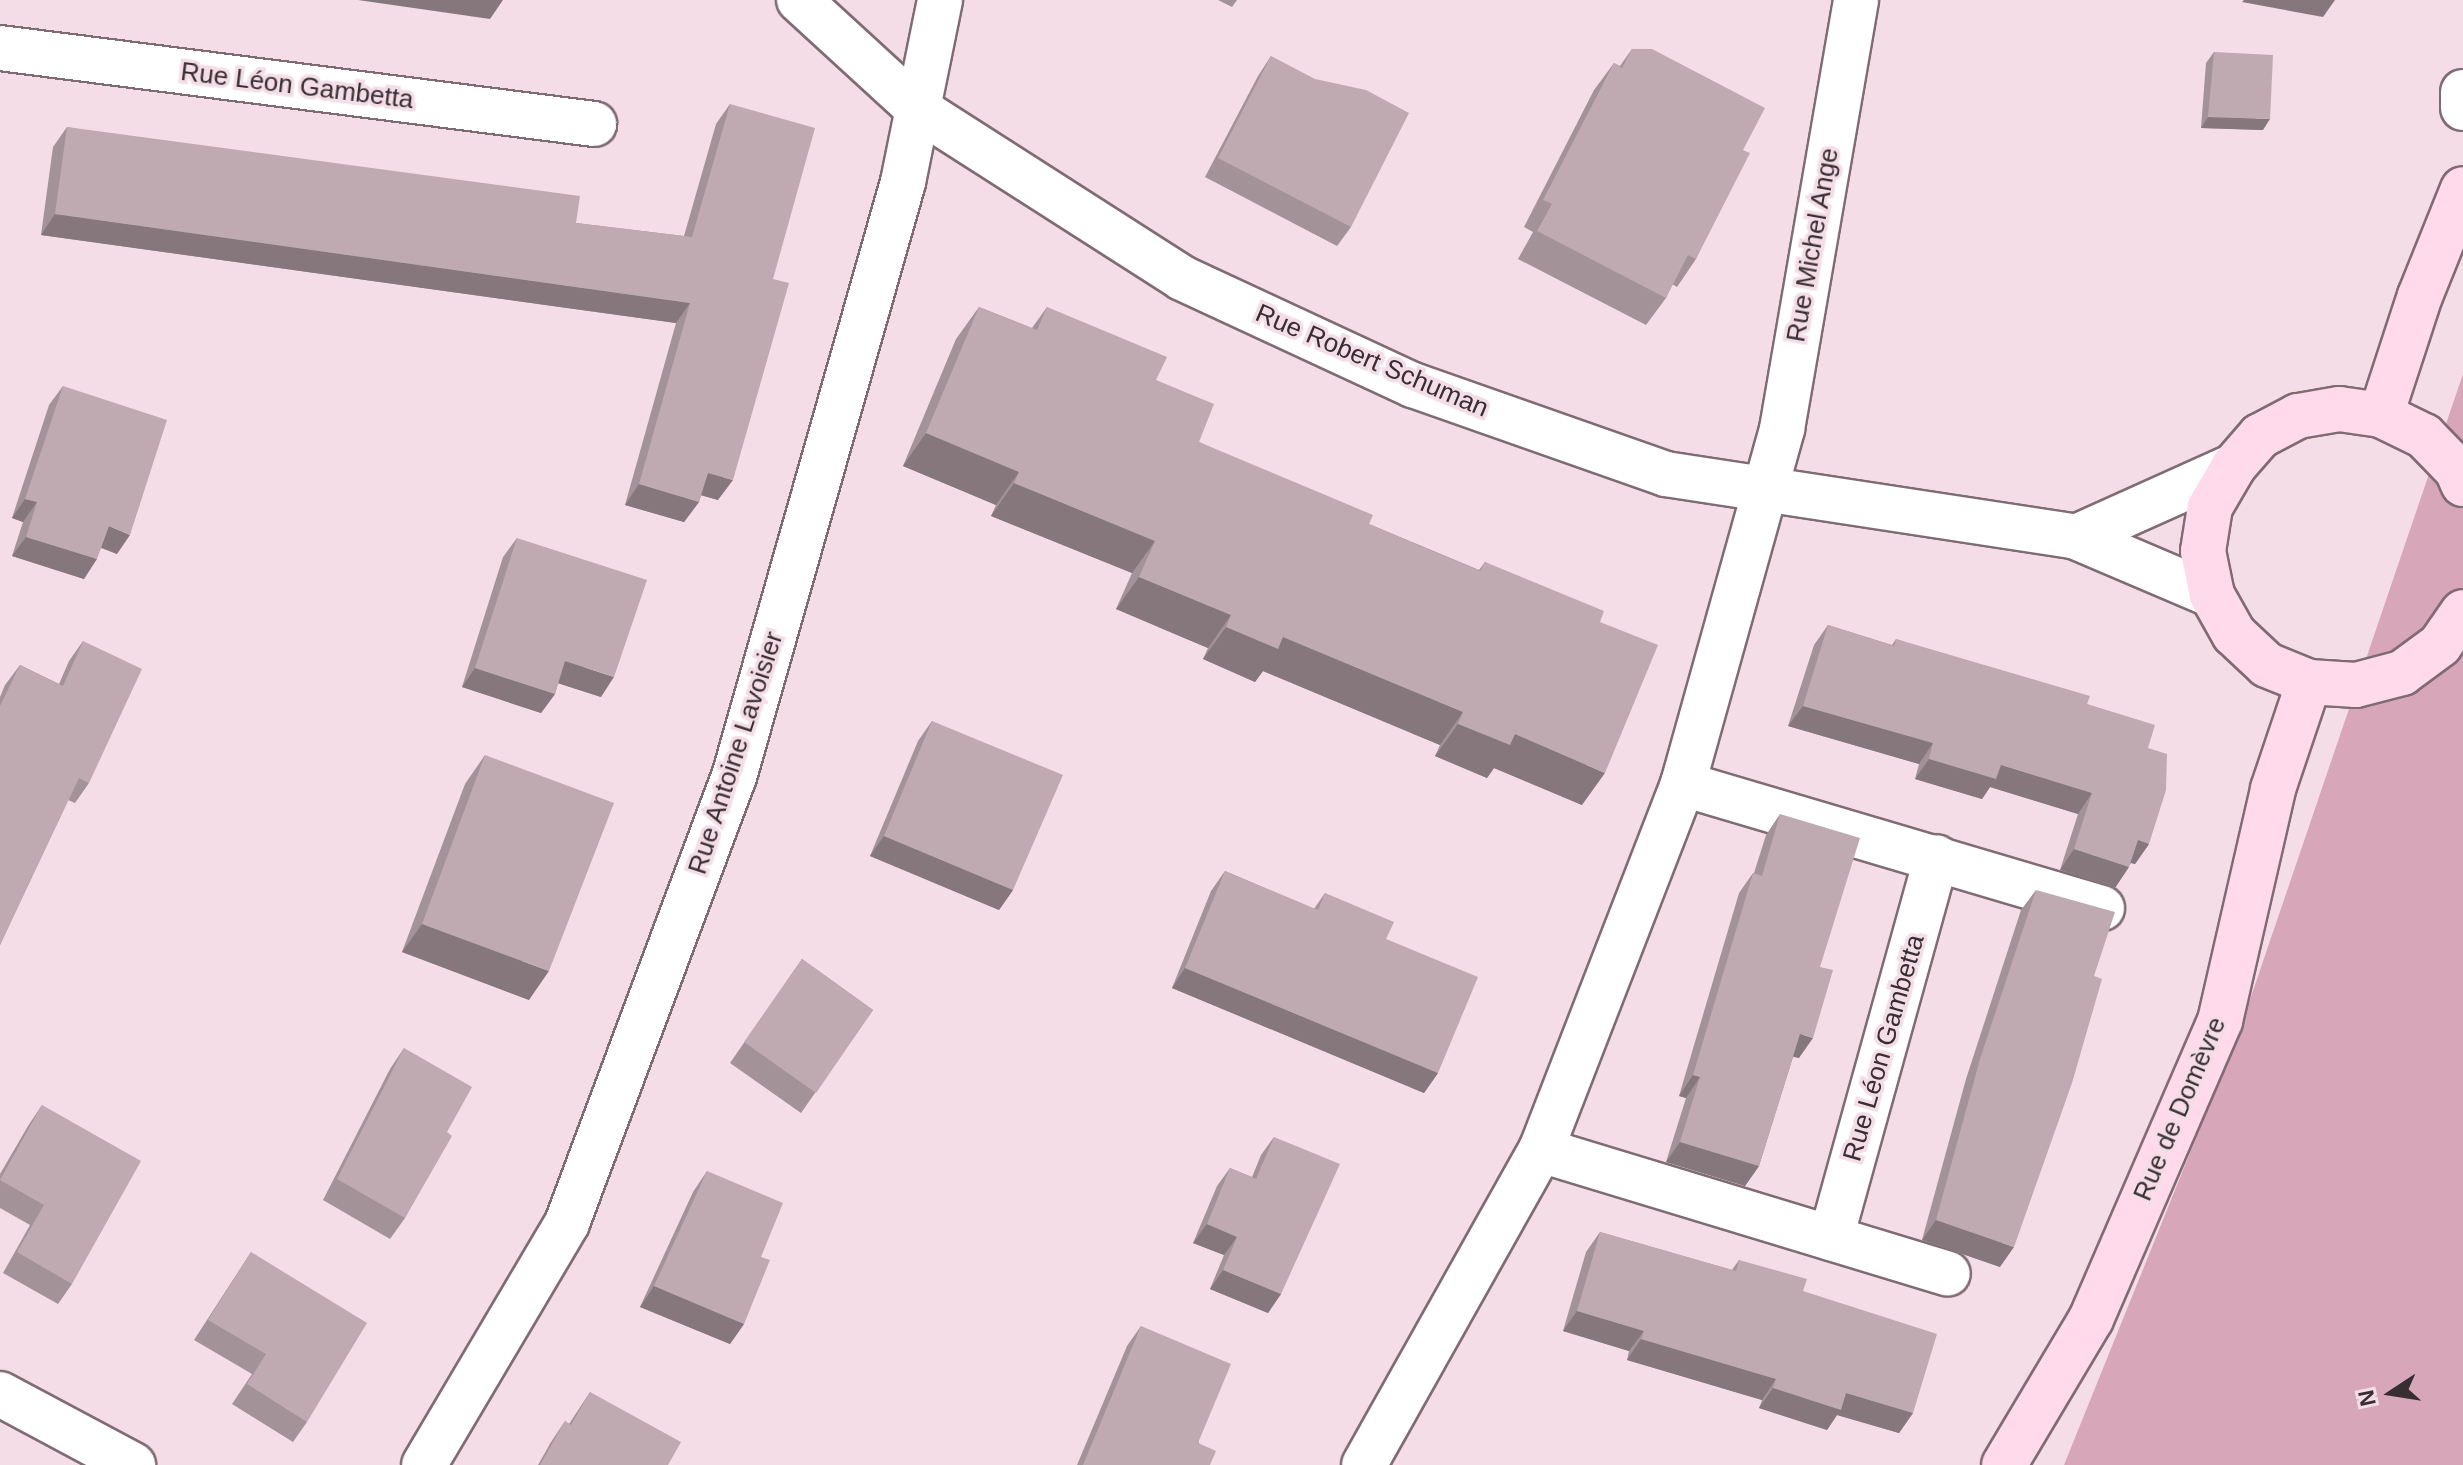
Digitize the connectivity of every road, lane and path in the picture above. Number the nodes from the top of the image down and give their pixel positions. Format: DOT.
graph roads {
  1 [pos="799,0"];
  2 [pos="940,0"];
  3 [pos="1856,0"];
  4 [pos="0,48"];
  5 [pos="2463,92"];
  6 [pos="2463,108"];
  7 [pos="918,109"];
  8 [pos="594,124"];
  9 [pos="2463,189"];
  10 [pos="2381,415"];
  11 [pos="2234,466"];
  12 [pos="2463,484"];
  13 [pos="1766,489"];
  14 [pos="2076,537"];
  15 [pos="2212,595"];
  16 [pos="2463,612"];
  17 [pos="2309,682"];
  18 [pos="1683,784"];
  19 [pos="1937,857"];
  20 [pos="2102,908"];
  21 [pos="1541,1150"];
  22 [pos="1831,1238"];
  23 [pos="1948,1274"];
  24 [pos="0,1394"];
  25 [pos="133,1465"];
  26 [pos="424,1465"];
  27 [pos="1364,1465"];
  28 [pos="2004,1465"];
  1 -- 7 [label="street, Rue Robert Schuman"];
  2 -- 7 [label="street, Rue Antoine Lavoisier"];
  3 -- 13 [label="street, Rue Michel Ange"];
  4 -- 8 [label="street, Rue Léon Gambetta"];
  5 -- 6 [label="street"];
  7 -- 13 [label="street, Rue Robert Schuman"];
  7 -- 26 [label="street, Rue Antoine Lavoisier"];
  9 -- 10 [label="street"];
  10 -- 11 [label="street"];
  10 -- 12 [label="street"];
  11 -- 14 [label="street"];
  11 -- 15 [label="street"];
  13 -- 14 [label="street, Rue Robert Schuman"];
  13 -- 18 [label="street"];
  14 -- 15 [label="street, Rue Robert Schuman"];
  15 -- 17 [label="street"];
  16 -- 17 [label="street"];
  17 -- 28 [label="street, Rue de Domèvre"];
  18 -- 19 [label="street"];
  18 -- 21 [label="street"];
  19 -- 20 [label="street"];
  19 -- 22 [label="street, Rue Léon Gambetta"];
  21 -- 22 [label="street"];
  21 -- 27 [label="street"];
  22 -- 23 [label="street"];
  24 -- 25 [label="street"];
}
